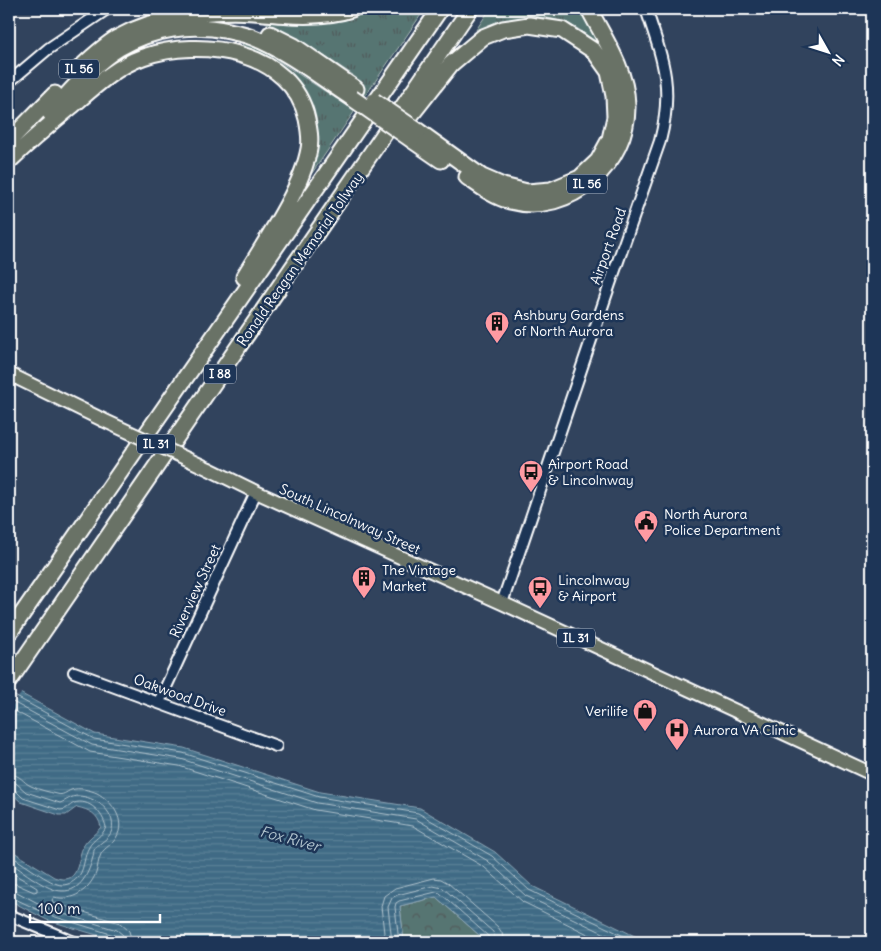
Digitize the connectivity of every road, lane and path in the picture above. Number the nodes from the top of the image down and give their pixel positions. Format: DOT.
graph roads {
  1 [pos="108,9"];
  2 [pos="352,9"];
  3 [pos="440,9"];
  4 [pos="470,9"];
  5 [pos="589,9"];
  6 [pos="646,9"];
  7 [pos="166,20"];
  8 [pos="9,82"];
  9 [pos="355,94"];
  10 [pos="415,136"];
  11 [pos="9,141"];
  12 [pos="379,144"];
  13 [pos="9,156"];
  14 [pos="9,161"];
  15 [pos="220,328"];
  16 [pos="9,374"];
  17 [pos="256,492"];
  18 [pos="502,604"];
  19 [pos="9,633"];
  20 [pos="74,672"];
  21 [pos="9,681"];
  22 [pos="159,702"];
  23 [pos="276,746"];
  24 [pos="872,774"];
  25 [pos="9,915"];
  26 [pos="74,942"];
  1 -- 8 [label="street"];
  2 -- 7 [label="highway, IL 56"];
  3 -- 15 [label="highway, Ronald Reagan Memorial Tollway / I 88"];
  4 -- 12 [label="highway, Ronald Reagan Memorial Tollway / I 88"];
  5 -- 10 [label="highway, IL 56"];
  6 -- 18 [label="street, Airport Road"];
  7 -- 9 [label="highway"];
  7 -- 11 [label="highway, IL 56"];
  9 -- 10 [label="highway, IL 56, bridge"];
  9 -- 13 [label="highway, IL 56"];
  10 -- 12 [label="highway"];
  12 -- 21 [label="highway, Ronald Reagan Memorial Tollway / I 88"];
  14 -- 15 [label="highway"];
  15 -- 19 [label="highway, Ronald Reagan Memorial Tollway / I 88"];
  16 -- 17 [label="main road, South Lincolnway Street / IL 31, bridge"];
  17 -- 18 [label="main road, South Lincolnway Street / IL 31"];
  17 -- 22 [label="street, Riverview Street"];
  18 -- 24 [label="main road, South Lincolnway Street / IL 31"];
  20 -- 22 [label="street, Oakwood Drive"];
  22 -- 23 [label="street, Oakwood Drive"];
  25 -- 26 [label="street"];
}
